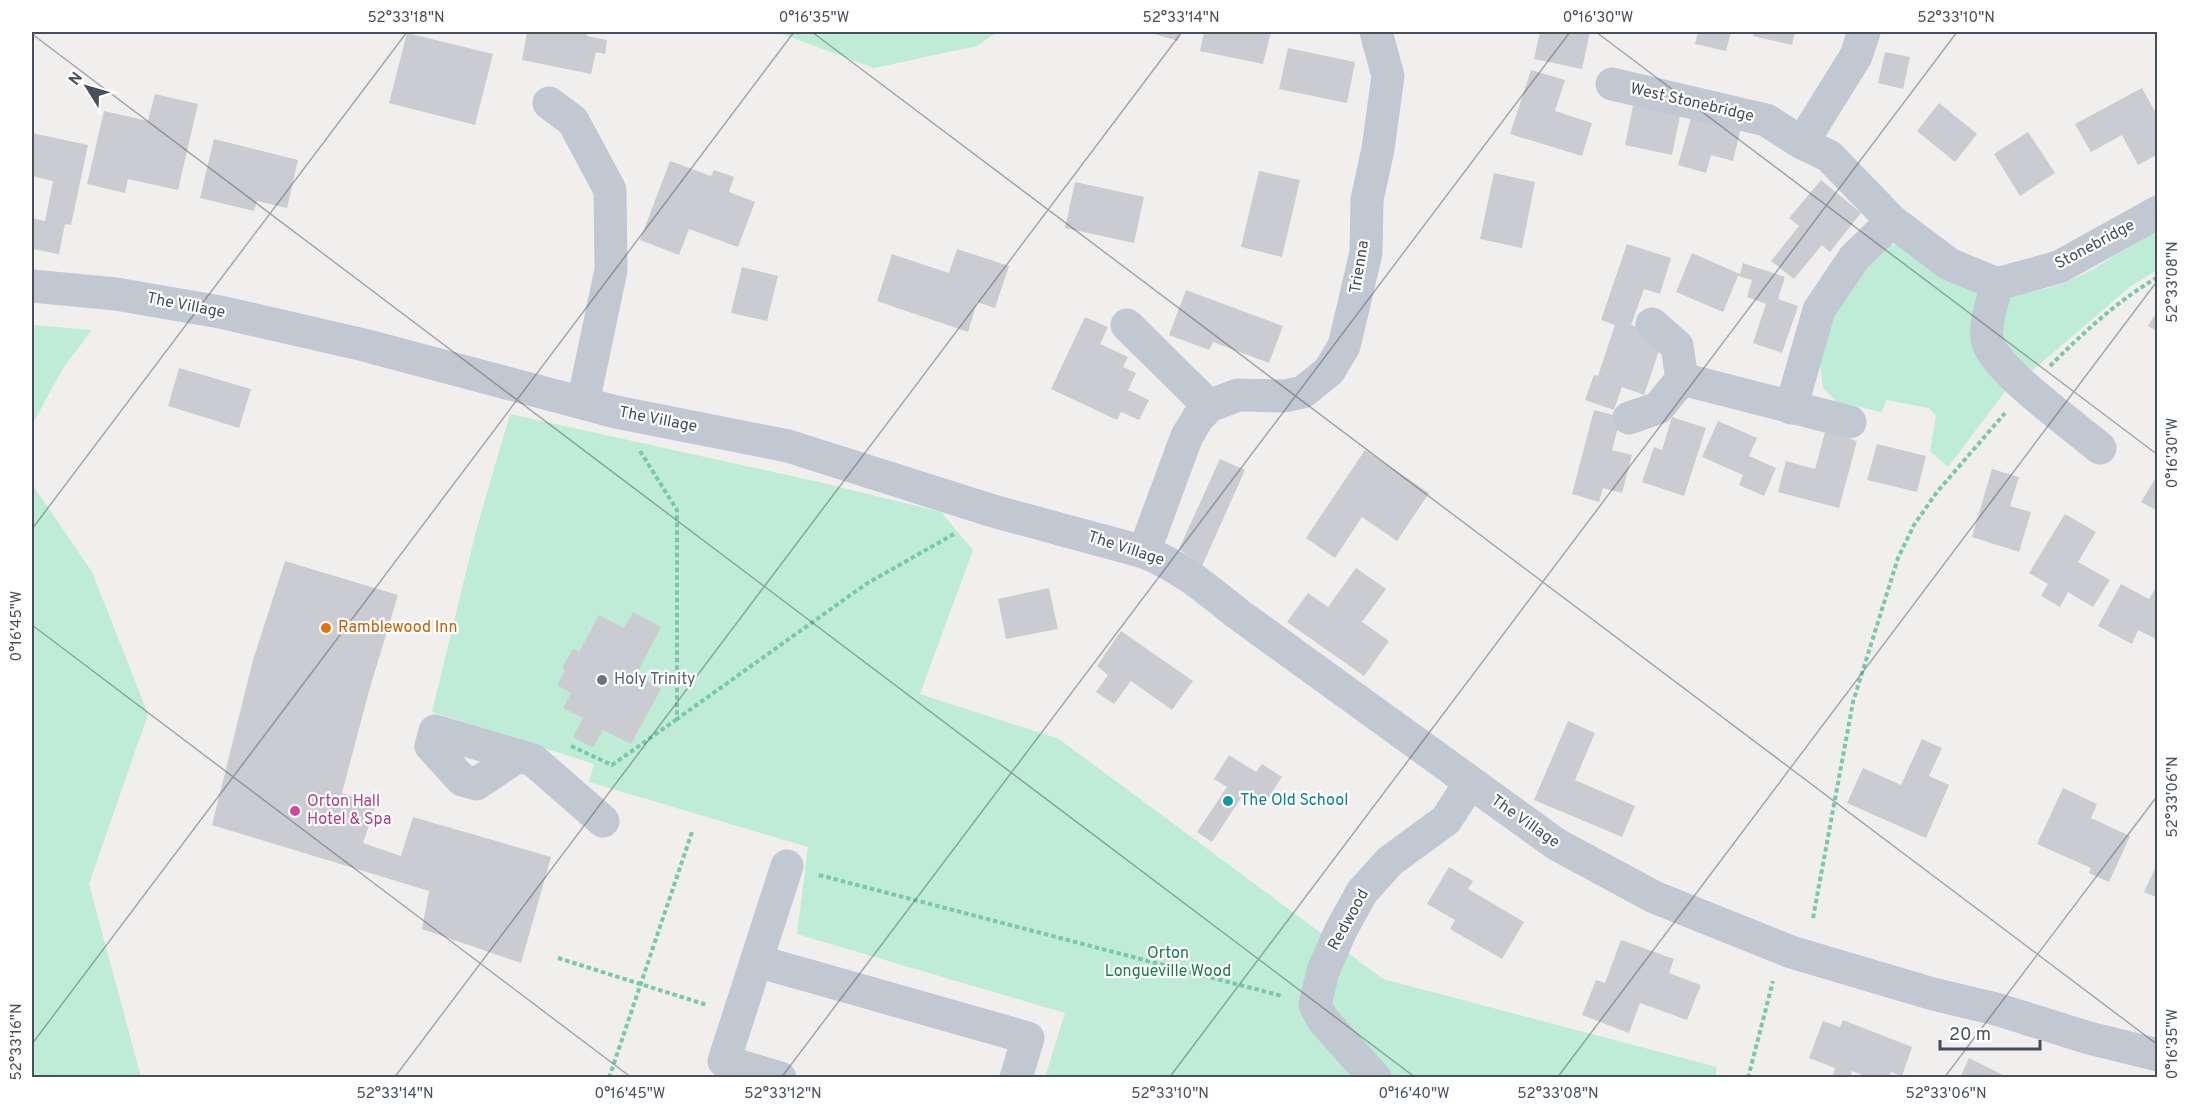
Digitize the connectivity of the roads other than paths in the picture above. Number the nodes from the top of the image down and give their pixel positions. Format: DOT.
graph roads {
  1 [pos="1376,32"];
  2 [pos="1864,32"];
  3 [pos="1612,84"];
  4 [pos="549,103"];
  5 [pos="1802,143"];
  6 [pos="2157,212"];
  7 [pos="1892,221"];
  8 [pos="1997,284"];
  9 [pos="32,286"];
  10 [pos="1652,324"];
  11 [pos="1127,325"];
  12 [pos="1682,380"];
  13 [pos="583,403"];
  14 [pos="1209,406"];
  15 [pos="1791,408"];
  16 [pos="1629,418"];
  17 [pos="1850,422"];
  18 [pos="2100,448"];
  19 [pos="1144,552"];
  20 [pos="526,758"];
  21 [pos="1470,783"];
  22 [pos="603,821"];
  23 [pos="787,866"];
  24 [pos="757,961"];
  25 [pos="2157,1055"];
  26 [pos="780,1077"];
  27 [pos="1016,1077"];
  28 [pos="1375,1077"];
  1 -- 14 [label="street, Trienna"];
  2 -- 5 [label="street"];
  3 -- 5 [label="street, West Stonebridge"];
  4 -- 13 [label="street"];
  5 -- 7 [label="street, West Stonebridge"];
  6 -- 8 [label="street, Stonebridge"];
  7 -- 8 [label="street, West Stonebridge"];
  7 -- 15 [label="street"];
  8 -- 18 [label="street"];
  9 -- 13 [label="street, The Village"];
  10 -- 12 [label="street"];
  11 -- 14 [label="street"];
  12 -- 15 [label="street"];
  12 -- 16 [label="street"];
  13 -- 19 [label="street, The Village"];
  14 -- 19 [label="street"];
  15 -- 17 [label="street"];
  19 -- 21 [label="street, The Village"];
  20 -- 22 [label="street"];
  21 -- 25 [label="street, The Village"];
  21 -- 28 [label="street, Redwood"];
  23 -- 24 [label="street"];
  24 -- 26 [label="street"];
  24 -- 27 [label="street"];
}
